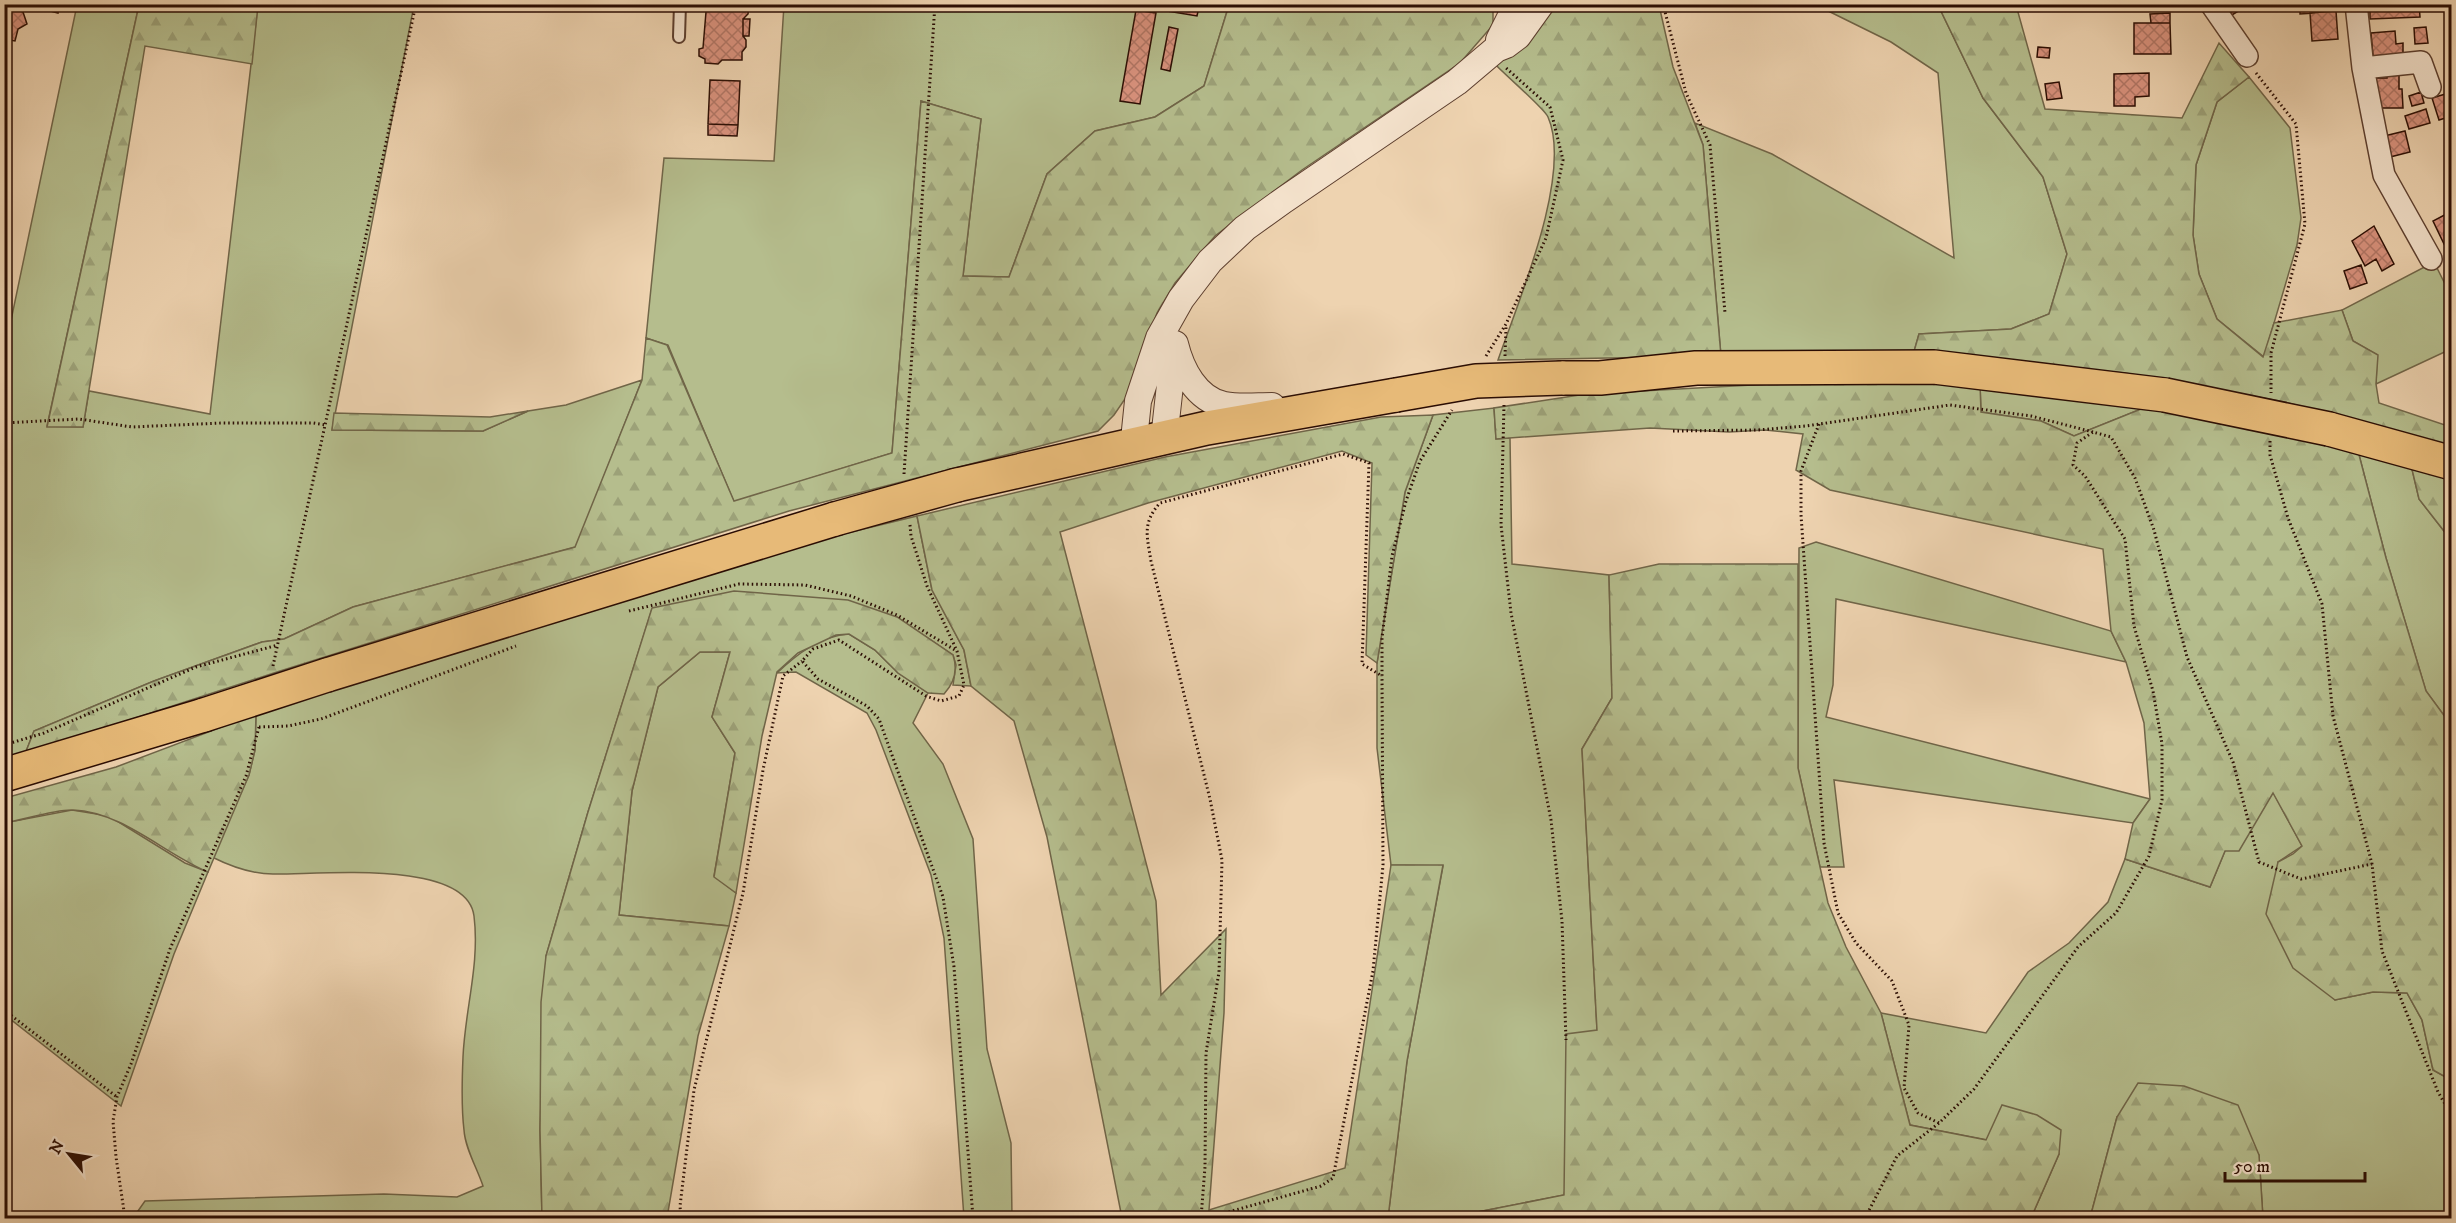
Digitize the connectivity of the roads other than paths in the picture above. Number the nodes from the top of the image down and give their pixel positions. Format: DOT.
graph roads {
  1 [pos="680,4"];
  2 [pos="1505,4"];
  3 [pos="1517,4"];
  4 [pos="1541,4"];
  5 [pos="2211,4"];
  6 [pos="2356,4"];
  7 [pos="679,37"];
  8 [pos="1497,45"];
  9 [pos="2247,56"];
  10 [pos="2363,68"];
  11 [pos="2430,87"];
  12 [pos="2431,259"];
  13 [pos="1194,280"];
  14 [pos="1175,344"];
  15 [pos="1322,409"];
  16 [pos="1151,442"];
  17 [pos="2451,464"];
  18 [pos="4,775"];
  1 -- 7 [label="lane"];
  2 -- 8 [label="street"];
  3 -- 8 [label="street"];
  4 -- 8 [label="street"];
  5 -- 9 [label="street"];
  6 -- 10 [label="street"];
  8 -- 13 [label="street"];
  10 -- 11 [label="street"];
  10 -- 12 [label="street"];
  13 -- 14 [label="street"];
  13 -- 16 [label="street"];
  14 -- 15 [label="street"];
  14 -- 16 [label="street"];
  15 -- 16 [label="main road"];
  15 -- 17 [label="main road, bridge"];
  16 -- 18 [label="main road, bridge"];
}
